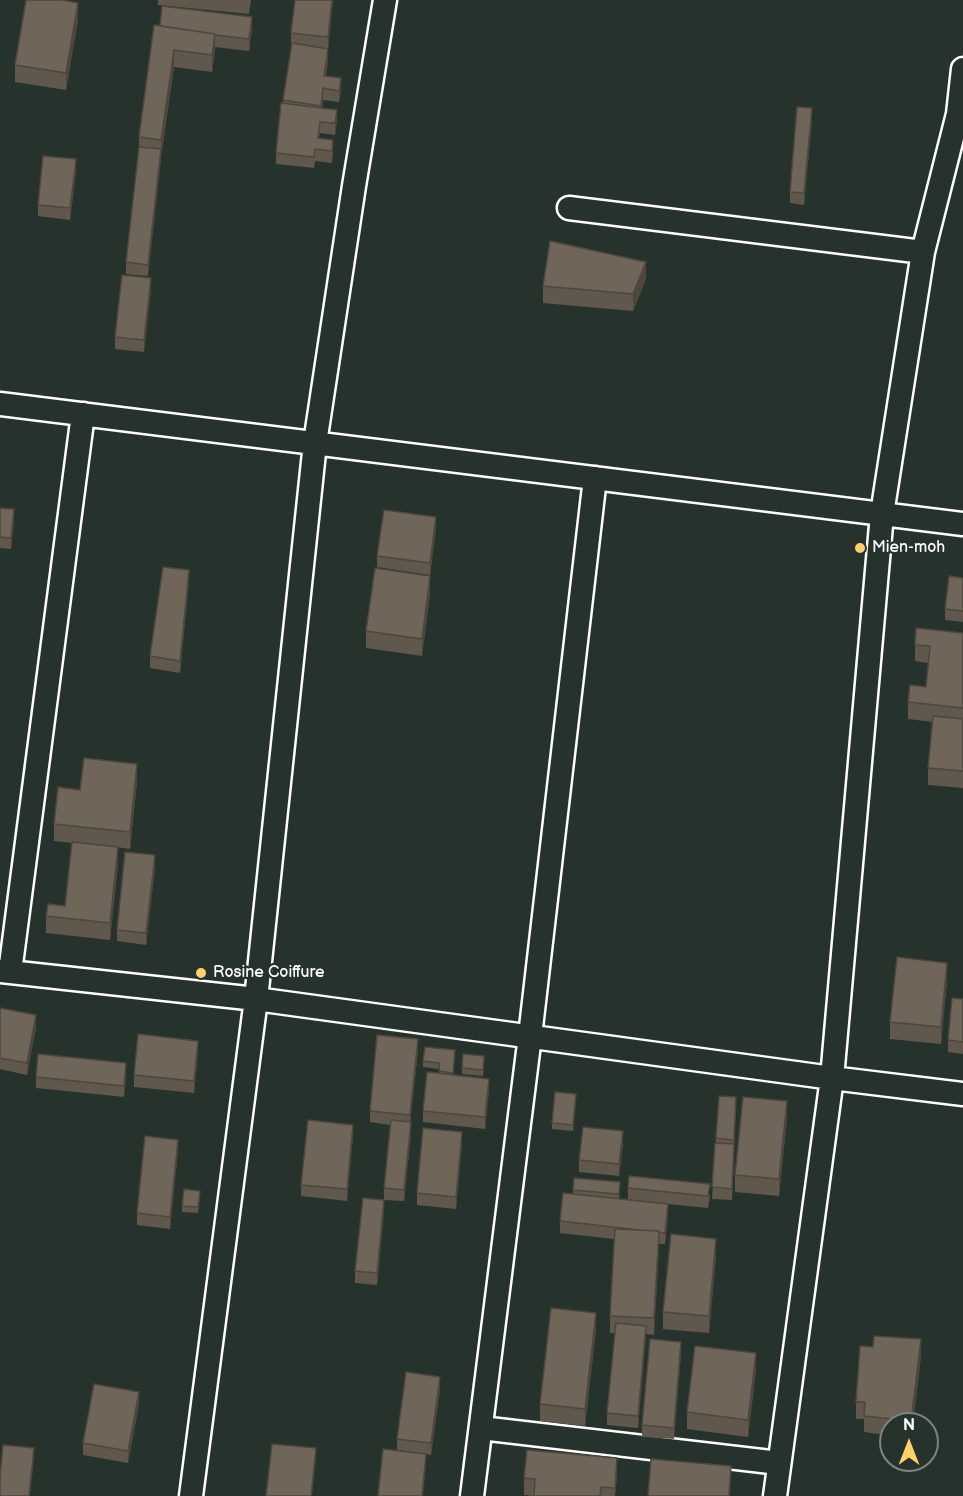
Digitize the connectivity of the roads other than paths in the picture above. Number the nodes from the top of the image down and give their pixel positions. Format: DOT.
graph roads {
  1 [pos="386,0"];
  2 [pos="963,69"];
  3 [pos="569,208"];
  4 [pos="923,252"];
  5 [pos="0,404"];
  6 [pos="83,414"];
  7 [pos="315,443"];
  8 [pos="595,478"];
  9 [pos="882,514"];
  10 [pos="963,524"];
  11 [pos="5,972"];
  12 [pos="256,999"];
  13 [pos="530,1036"];
  14 [pos="832,1078"];
  15 [pos="963,1094"];
  16 [pos="481,1428"];
  17 [pos="779,1463"];
  18 [pos="191,1496"];
  19 [pos="472,1496"];
  20 [pos="775,1496"];
  1 -- 7 [label="street"];
  2 -- 4 [label="street"];
  3 -- 4 [label="street"];
  4 -- 9 [label="street"];
  5 -- 6 [label="street"];
  6 -- 7 [label="street"];
  6 -- 11 [label="street"];
  7 -- 8 [label="street"];
  7 -- 12 [label="street"];
  8 -- 9 [label="street"];
  8 -- 13 [label="street"];
  9 -- 10 [label="street"];
  9 -- 14 [label="street"];
  11 -- 12 [label="street"];
  12 -- 13 [label="street"];
  12 -- 18 [label="street"];
  13 -- 14 [label="street"];
  13 -- 16 [label="street"];
  14 -- 15 [label="street"];
  14 -- 17 [label="street"];
  16 -- 17 [label="street"];
  16 -- 19 [label="street"];
  17 -- 20 [label="street"];
}
